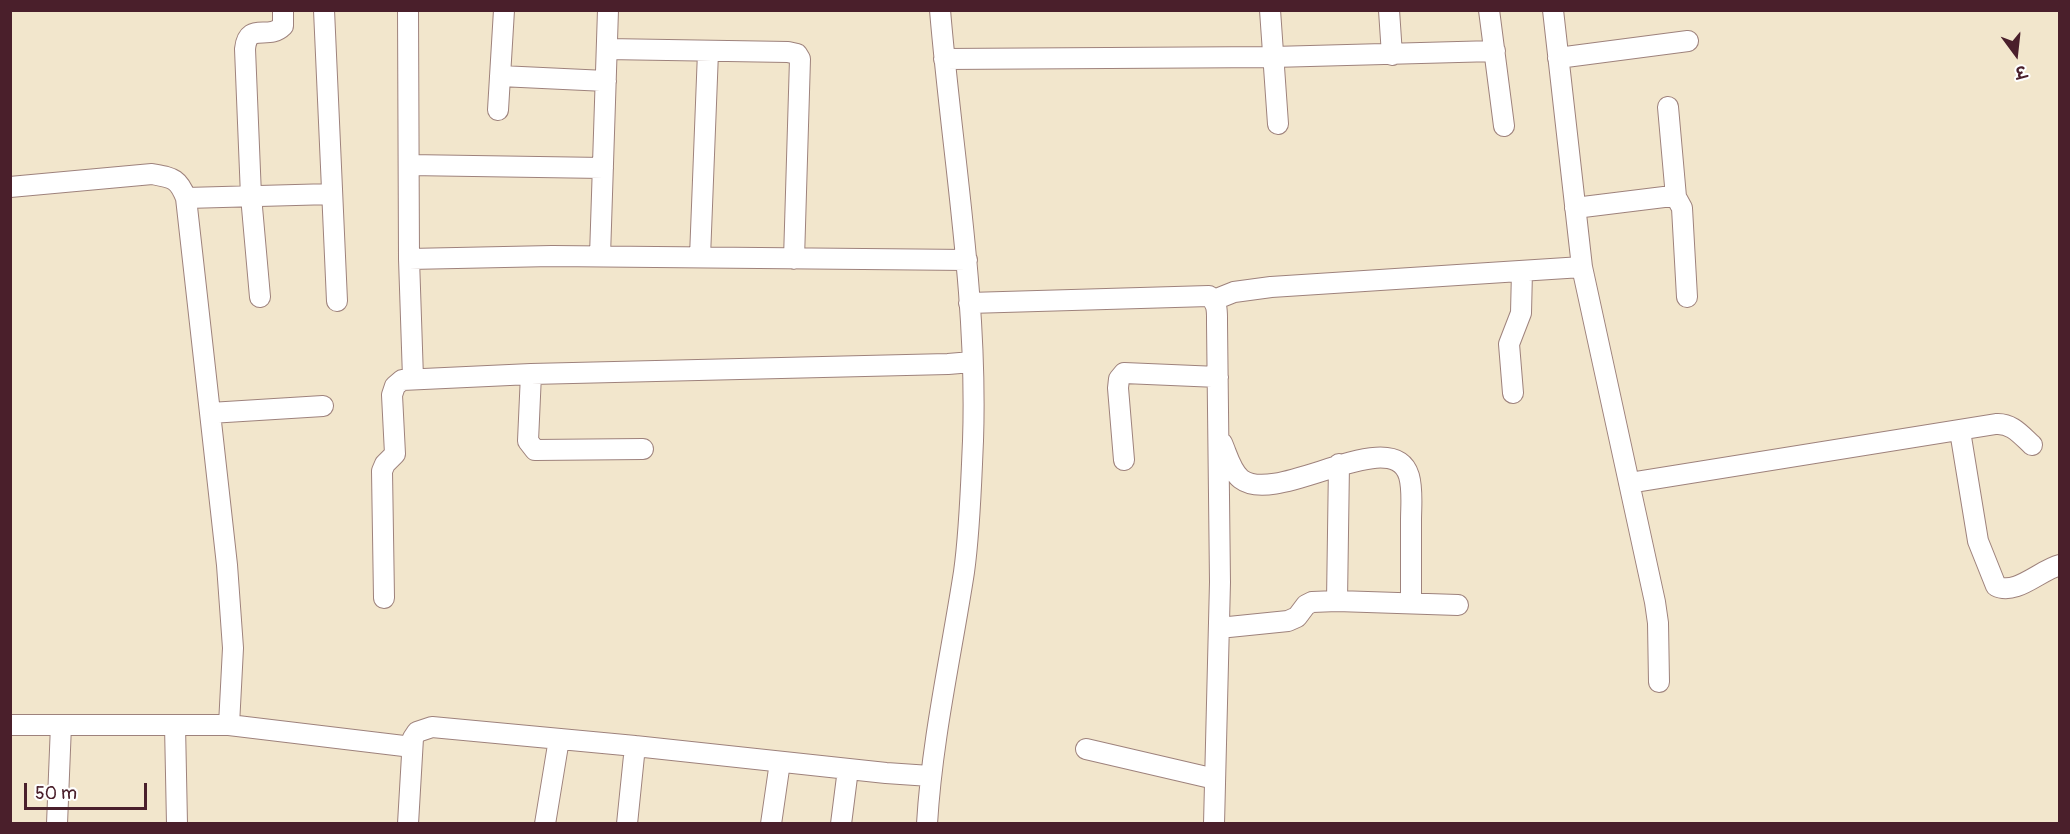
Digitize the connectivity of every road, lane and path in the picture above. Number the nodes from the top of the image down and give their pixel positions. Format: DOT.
graph roads {
  1 [pos="283,10"];
  2 [pos="324,10"];
  3 [pos="408,10"];
  4 [pos="504,10"];
  5 [pos="608,10"];
  6 [pos="940,10"];
  7 [pos="1270,10"];
  8 [pos="1389,10"];
  9 [pos="1490,10"];
  10 [pos="1553,10"];
  11 [pos="1688,41"];
  12 [pos="607,49"];
  13 [pos="708,51"];
  14 [pos="1495,51"];
  15 [pos="1392,54"];
  16 [pos="1273,57"];
  17 [pos="1558,58"];
  18 [pos="944,59"];
  19 [pos="500,76"];
  20 [pos="606,81"];
  21 [pos="1668,107"];
  22 [pos="498,110"];
  23 [pos="1278,124"];
  24 [pos="1504,126"];
  25 [pos="409,165"];
  26 [pos="603,168"];
  27 [pos="10,187"];
  28 [pos="332,194"];
  29 [pos="251,196"];
  30 [pos="1676,197"];
  31 [pos="186,198"];
  32 [pos="1575,208"];
  33 [pos="600,256"];
  34 [pos="700,258"];
  35 [pos="410,259"];
  36 [pos="794,259"];
  37 [pos="967,260"];
  38 [pos="1582,267"];
  39 [pos="1522,271"];
  40 [pos="260,297"];
  41 [pos="1687,297"];
  42 [pos="1214,300"];
  43 [pos="337,301"];
  44 [pos="969,303"];
  45 [pos="972,362"];
  46 [pos="531,374"];
  47 [pos="1218,377"];
  48 [pos="413,378"];
  49 [pos="1513,393"];
  50 [pos="323,406"];
  51 [pos="210,413"];
  52 [pos="1960,431"];
  53 [pos="1219,434"];
  54 [pos="2032,445"];
  55 [pos="643,449"];
  56 [pos="1124,460"];
  57 [pos="1339,464"];
  58 [pos="1629,483"];
  59 [pos="2060,565"];
  60 [pos="384,598"];
  61 [pos="1337,601"];
  62 [pos="1411,603"];
  63 [pos="1458,605"];
  64 [pos="1219,628"];
  65 [pos="1659,682"];
  66 [pos="10,724"];
  67 [pos="61,725"];
  68 [pos="175,725"];
  69 [pos="228,725"];
  70 [pos="559,738"];
  71 [pos="635,746"];
  72 [pos="412,747"];
  73 [pos="1086,749"];
  74 [pos="780,762"];
  75 [pos="848,769"];
  76 [pos="930,776"];
  77 [pos="1215,779"];
  78 [pos="57,824"];
  79 [pos="177,824"];
  80 [pos="408,824"];
  81 [pos="545,824"];
  82 [pos="627,824"];
  83 [pos="771,824"];
  84 [pos="841,824"];
  85 [pos="927,824"];
  86 [pos="1214,824"];
  1 -- 29 [label="street"];
  2 -- 28 [label="street"];
  3 -- 25 [label="street"];
  4 -- 19 [label="street"];
  5 -- 12 [label="street"];
  6 -- 18 [label="street"];
  7 -- 16 [label="street"];
  8 -- 15 [label="street"];
  9 -- 14 [label="street"];
  10 -- 17 [label="street"];
  11 -- 17 [label="street"];
  12 -- 13 [label="street"];
  12 -- 20 [label="street"];
  13 -- 34 [label="street"];
  13 -- 36 [label="street"];
  14 -- 15 [label="street"];
  14 -- 24 [label="street"];
  15 -- 16 [label="street"];
  16 -- 18 [label="street"];
  16 -- 23 [label="street"];
  17 -- 32 [label="street"];
  18 -- 37 [label="street"];
  19 -- 20 [label="street"];
  19 -- 22 [label="street"];
  20 -- 26 [label="street"];
  21 -- 30 [label="street"];
  25 -- 26 [label="street"];
  25 -- 35 [label="street"];
  26 -- 33 [label="street"];
  27 -- 31 [label="street"];
  28 -- 29 [label="street"];
  28 -- 43 [label="street"];
  29 -- 31 [label="street"];
  29 -- 40 [label="street"];
  30 -- 32 [label="street"];
  30 -- 41 [label="street"];
  31 -- 51 [label="street"];
  32 -- 38 [label="street"];
  33 -- 34 [label="street"];
  33 -- 35 [label="street"];
  34 -- 36 [label="street"];
  35 -- 48 [label="street"];
  36 -- 37 [label="street"];
  37 -- 44 [label="street"];
  38 -- 39 [label="street"];
  38 -- 58 [label="street"];
  39 -- 42 [label="street"];
  39 -- 49 [label="street"];
  42 -- 44 [label="street"];
  42 -- 47 [label="street"];
  44 -- 45 [label="street"];
  45 -- 46 [label="street"];
  45 -- 76 [label="street"];
  46 -- 48 [label="street"];
  46 -- 55 [label="street"];
  47 -- 53 [label="street"];
  47 -- 56 [label="street"];
  48 -- 60 [label="street"];
  50 -- 51 [label="street"];
  51 -- 69 [label="street"];
  52 -- 54 [label="street"];
  52 -- 58 [label="street"];
  52 -- 59 [label="street"];
  53 -- 57 [label="street"];
  53 -- 64 [label="street"];
  57 -- 61 [label="street"];
  57 -- 62 [label="street"];
  58 -- 65 [label="street"];
  61 -- 62 [label="street"];
  61 -- 64 [label="street"];
  62 -- 63 [label="street"];
  64 -- 77 [label="street"];
  66 -- 67 [label="street"];
  67 -- 68 [label="street"];
  67 -- 78 [label="street"];
  68 -- 69 [label="street"];
  68 -- 79 [label="street"];
  69 -- 72 [label="street"];
  70 -- 71 [label="street"];
  70 -- 72 [label="street"];
  70 -- 81 [label="street"];
  71 -- 74 [label="street"];
  71 -- 82 [label="street"];
  72 -- 80 [label="street"];
  73 -- 77 [label="street"];
  74 -- 75 [label="street"];
  74 -- 83 [label="street"];
  75 -- 76 [label="street"];
  75 -- 84 [label="street"];
  76 -- 85 [label="street"];
  77 -- 86 [label="street"];
}
